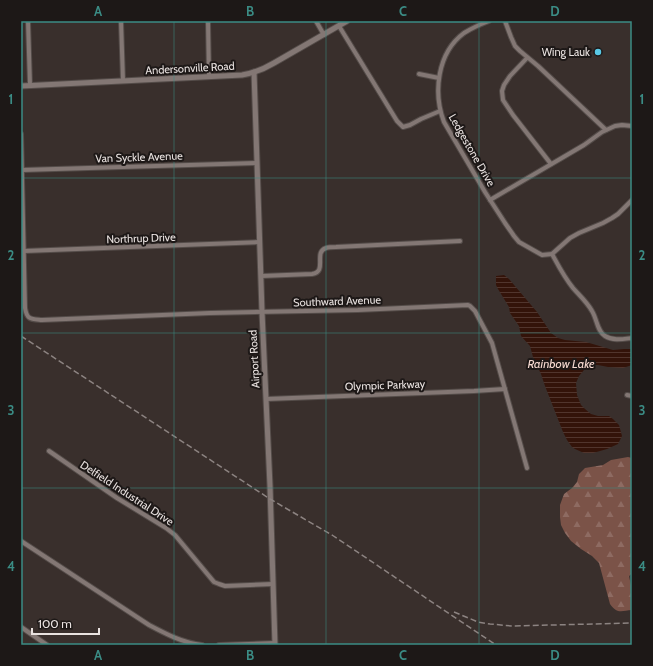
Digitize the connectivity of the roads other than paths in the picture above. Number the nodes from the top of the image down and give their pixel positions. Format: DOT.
graph roads {
  1 [pos="28,21"];
  2 [pos="121,21"];
  3 [pos="208,21"];
  4 [pos="316,21"];
  5 [pos="347,21"];
  6 [pos="489,21"];
  7 [pos="506,21"];
  8 [pos="339,26"];
  9 [pos="324,34"];
  10 [pos="528,58"];
  11 [pos="254,72"];
  12 [pos="419,74"];
  13 [pos="209,77"];
  14 [pos="440,78"];
  15 [pos="123,81"];
  16 [pos="30,85"];
  17 [pos="21,86"];
  18 [pos="440,111"];
  19 [pos="632,126"];
  20 [pos="606,130"];
  21 [pos="21,134"];
  22 [pos="257,162"];
  23 [pos="551,164"];
  24 [pos="22,170"];
  25 [pos="490,200"];
  26 [pos="632,200"];
  27 [pos="460,241"];
  28 [pos="260,242"];
  29 [pos="24,251"];
  30 [pos="552,254"];
  31 [pos="261,276"];
  32 [pos="262,312"];
  33 [pos="632,338"];
  34 [pos="505,389"];
  35 [pos="266,399"];
  36 [pos="49,451"];
  37 [pos="528,468"];
  38 [pos="21,541"];
  39 [pos="273,584"];
  40 [pos="21,628"];
  41 [pos="275,644"];
  42 [pos="48,645"];
  43 [pos="202,645"];
  44 [pos="219,645"];
  1 -- 16 [label="street"];
  2 -- 15 [label="street"];
  3 -- 13 [label="street"];
  4 -- 9 [label="street"];
  5 -- 8 [label="street, Andersonville Road"];
  6 -- 14 [label="street, Ledgestone Drive"];
  7 -- 10 [label="street"];
  8 -- 9 [label="street, Andersonville Road"];
  8 -- 18 [label="street"];
  9 -- 11 [label="street, Andersonville Road"];
  10 -- 20 [label="street"];
  10 -- 23 [label="street"];
  11 -- 13 [label="street, Andersonville Road"];
  11 -- 22 [label="street, Airport Road"];
  12 -- 14 [label="street"];
  13 -- 15 [label="street, Andersonville Road"];
  14 -- 18 [label="street, Ledgestone Drive"];
  15 -- 16 [label="street, Andersonville Road"];
  16 -- 17 [label="street, Andersonville Road"];
  18 -- 25 [label="street, Ledgestone Drive"];
  19 -- 20 [label="street"];
  20 -- 23 [label="street"];
  21 -- 24 [label="street"];
  22 -- 24 [label="street, Van Syckle Avenue"];
  22 -- 28 [label="street, Airport Road"];
  23 -- 25 [label="street"];
  24 -- 29 [label="street"];
  25 -- 30 [label="street, Ledgestone Drive"];
  26 -- 30 [label="street"];
  27 -- 31 [label="street"];
  28 -- 29 [label="street, Northrup Drive"];
  28 -- 31 [label="street, Airport Road"];
  29 -- 32 [label="street, Southward Avenue"];
  30 -- 33 [label="street"];
  31 -- 32 [label="street, Airport Road"];
  32 -- 34 [label="street, Southward Avenue"];
  32 -- 35 [label="street, Airport Road"];
  34 -- 35 [label="street, Olympic Parkway"];
  34 -- 37 [label="street, Southward Avenue"];
  35 -- 39 [label="street, Airport Road"];
  36 -- 39 [label="street, Delfield Industrial Drive"];
  38 -- 43 [label="street"];
  39 -- 41 [label="street, Airport Road"];
  40 -- 42 [label="street"];
  41 -- 44 [label="street"];
}
